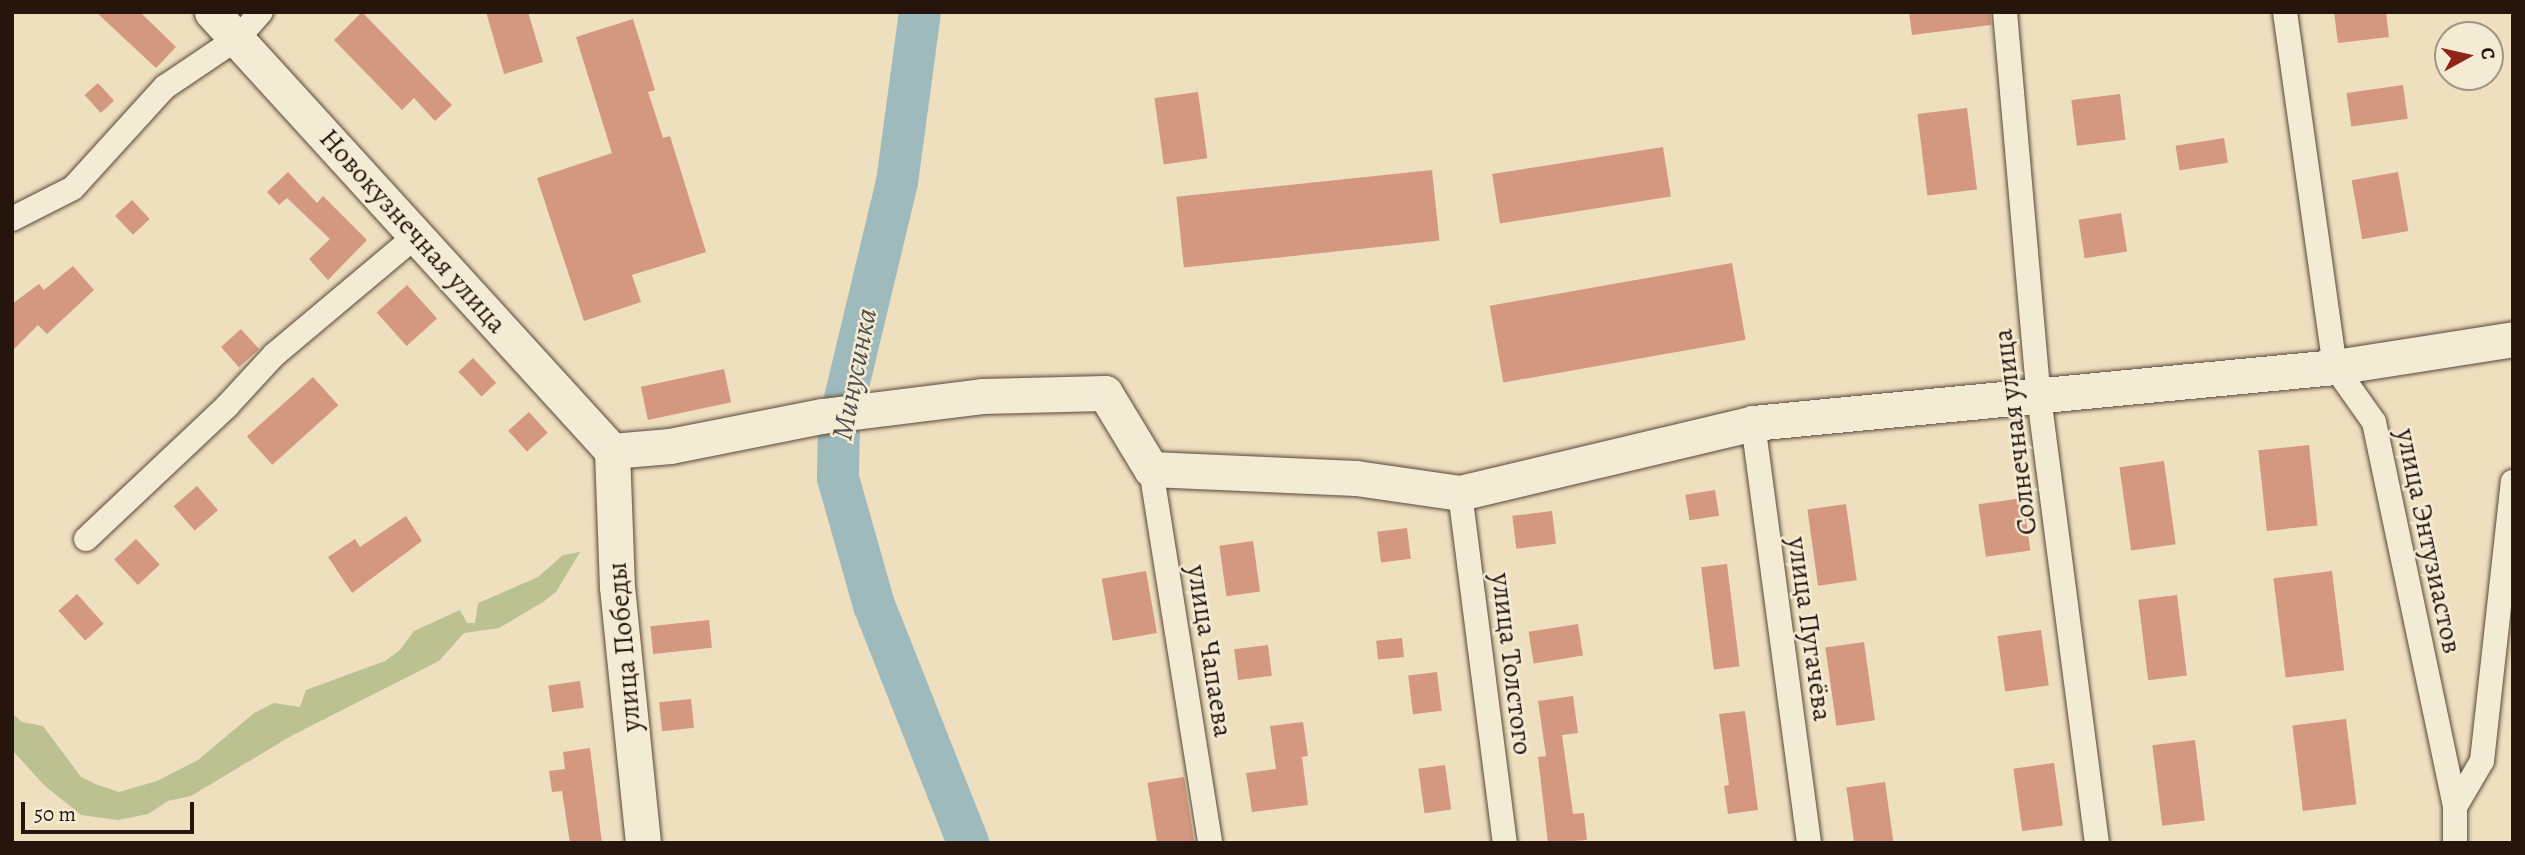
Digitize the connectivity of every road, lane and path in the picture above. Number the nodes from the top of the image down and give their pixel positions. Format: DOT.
graph roads {
  1 [pos="212,12"];
  2 [pos="2005,12"];
  3 [pos="2285,12"];
  4 [pos="250,25"];
  5 [pos="12,219"];
  6 [pos="417,235"];
  7 [pos="2513,339"];
  8 [pos="2335,367"];
  9 [pos="2039,397"];
  10 [pos="1753,423"];
  11 [pos="612,451"];
  12 [pos="1151,468"];
  13 [pos="2513,482"];
  14 [pos="1460,493"];
  15 [pos="86,538"];
  16 [pos="2455,807"];
  17 [pos="643,843"];
  18 [pos="1210,843"];
  19 [pos="1505,843"];
  20 [pos="1809,843"];
  21 [pos="2097,843"];
  22 [pos="2455,843"];
  1 -- 4 [label="street, Новокузнечная улица"];
  2 -- 9 [label="street, Солнечная улица"];
  3 -- 8 [label="street, улица Энтузиастов"];
  4 -- 5 [label="street"];
  4 -- 6 [label="street, Новокузнечная улица"];
  6 -- 11 [label="street, Новокузнечная улица"];
  6 -- 15 [label="street"];
  7 -- 8 [label="street"];
  8 -- 9 [label="street"];
  8 -- 16 [label="street, улица Энтузиастов"];
  9 -- 10 [label="street"];
  9 -- 21 [label="street, Солнечная улица"];
  10 -- 14 [label="street"];
  10 -- 20 [label="street, улица Пугачёва"];
  11 -- 12 [label="street"];
  11 -- 17 [label="street, улица Победы"];
  12 -- 14 [label="street"];
  12 -- 18 [label="street, улица Чапаева"];
  13 -- 16 [label="street"];
  14 -- 19 [label="street, улица Толстого"];
  16 -- 22 [label="street, улица Энтузиастов"];
}
